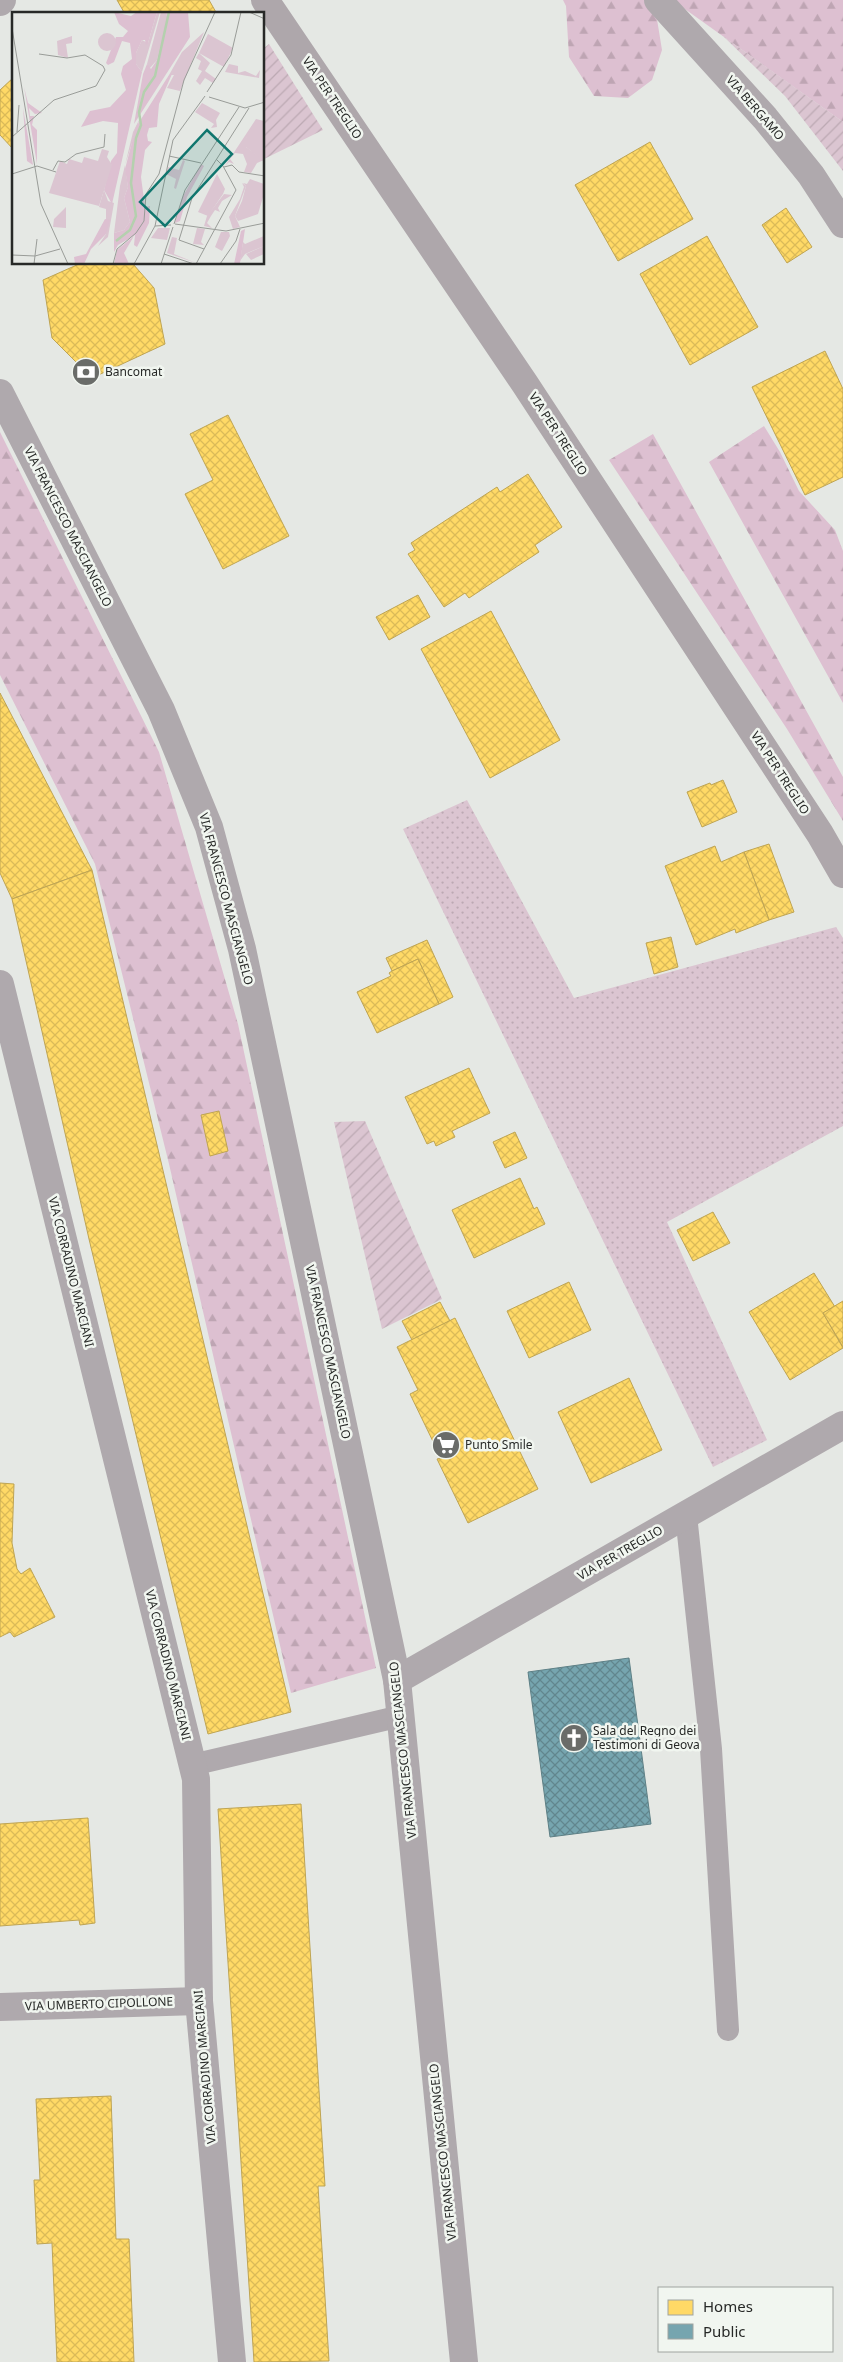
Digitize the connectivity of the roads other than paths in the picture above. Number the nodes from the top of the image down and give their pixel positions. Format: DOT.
graph roads {
  1 [pos="265,0"];
  2 [pos="658,0"];
  3 [pos="843,224"];
  4 [pos="0,393"];
  5 [pos="843,874"];
  6 [pos="0,984"];
  7 [pos="843,1425"];
  8 [pos="686,1515"];
  9 [pos="397,1680"];
  10 [pos="401,1716"];
  11 [pos="192,1765"];
  12 [pos="199,2001"];
  13 [pos="0,2007"];
  14 [pos="728,2030"];
  15 [pos="232,2362"];
  16 [pos="464,2362"];
  1 -- 5 [label="main road, VIA PER TREGLIO"];
  2 -- 3 [label="street, VIA BERGAMO"];
  4 -- 9 [label="street, VIA FRANCESCO MASCIANGELO"];
  6 -- 11 [label="street, VIA CORRADINO MARCIANI"];
  7 -- 8 [label="street, VIA PER TREGLIO"];
  8 -- 9 [label="street, VIA PER TREGLIO"];
  8 -- 14 [label="lane"];
  9 -- 10 [label="street, VIA FRANCESCO MASCIANGELO"];
  10 -- 11 [label="lane"];
  10 -- 16 [label="street, VIA FRANCESCO MASCIANGELO"];
  11 -- 12 [label="street, VIA CORRADINO MARCIANI"];
  12 -- 13 [label="street, VIA UMBERTO CIPOLLONE"];
  12 -- 15 [label="street, VIA CORRADINO MARCIANI"];
}
